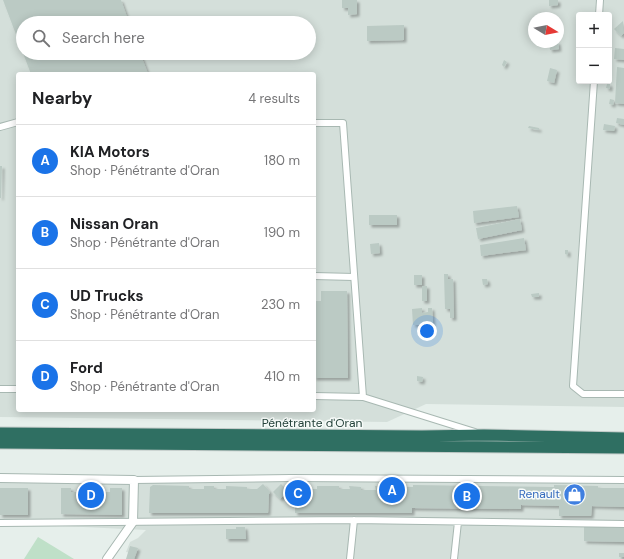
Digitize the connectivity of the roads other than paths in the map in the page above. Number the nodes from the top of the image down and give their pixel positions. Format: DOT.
graph roads {
  1 [pos="600,0"];
  2 [pos="599,12"];
  3 [pos="594,84"];
  4 [pos="16,122"];
  5 [pos="316,123"];
  6 [pos="0,126"];
  7 [pos="316,276"];
  8 [pos="354,277"];
  9 [pos="0,389"];
  10 [pos="16,389"];
  11 [pos="624,394"];
  12 [pos="316,396"];
  13 [pos="364,397"];
  14 [pos="0,434"];
  15 [pos="484,435"];
  16 [pos="624,438"];
  17 [pos="0,443"];
  18 [pos="624,448"];
  19 [pos="0,478"];
  20 [pos="134,480"];
  21 [pos="624,480"];
  22 [pos="354,520"];
  23 [pos="133,522"];
  24 [pos="458,522"];
  25 [pos="0,523"];
  26 [pos="624,524"];
  27 [pos="107,559"];
  28 [pos="350,559"];
  29 [pos="454,559"];
  1 -- 2 [label="street"];
  3 -- 11 [label="street"];
  4 -- 6 [label="street"];
  5 -- 8 [label="street"];
  7 -- 8 [label="street"];
  8 -- 13 [label="street"];
  9 -- 10 [label="street"];
  12 -- 13 [label="street"];
  13 -- 15 [label="street"];
  14 -- 15 [label="highway, Pénétrante d'Oran"];
  15 -- 16 [label="highway, Pénétrante d'Oran"];
  17 -- 18 [label="highway, Pénétrante d'Oran"];
  19 -- 20 [label="street"];
  20 -- 21 [label="street"];
  20 -- 23 [label="street"];
  22 -- 23 [label="street"];
  22 -- 24 [label="street"];
  22 -- 28 [label="street"];
  23 -- 25 [label="street"];
  23 -- 27 [label="street"];
  24 -- 26 [label="street"];
  24 -- 29 [label="street"];
}
